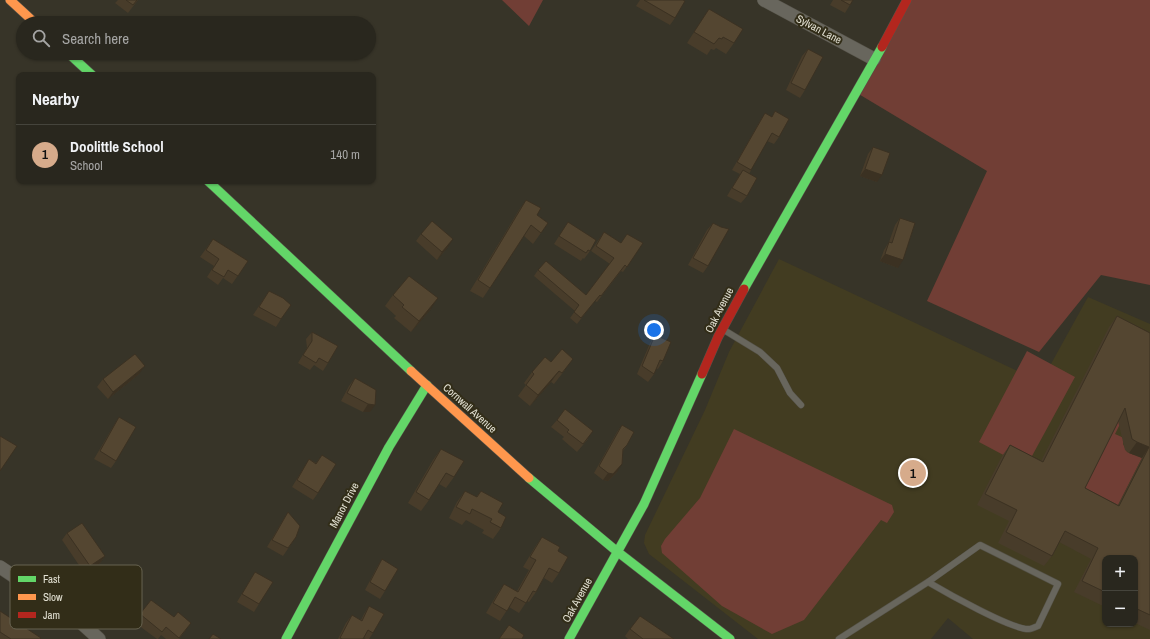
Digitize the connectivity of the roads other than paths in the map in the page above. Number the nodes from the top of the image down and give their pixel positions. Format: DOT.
graph roads {
  1 [pos="10,0"];
  2 [pos="764,0"];
  3 [pos="907,0"];
  4 [pos="27,16"];
  5 [pos="874,59"];
  6 [pos="76,60"];
  7 [pos="89,72"];
  8 [pos="211,184"];
  9 [pos="722,329"];
  10 [pos="427,385"];
  11 [pos="801,405"];
  12 [pos="618,552"];
  13 [pos="0,567"];
  14 [pos="10,574"];
  15 [pos="928,582"];
  16 [pos="88,629"];
  17 [pos="99,639"];
  18 [pos="286,639"];
  19 [pos="569,639"];
  20 [pos="730,639"];
  21 [pos="839,639"];
  1 -- 4 [label="street"];
  2 -- 5 [label="street, Sylvan Lane"];
  3 -- 5 [label="street, Oak Avenue"];
  5 -- 9 [label="street, Oak Avenue"];
  6 -- 7 [label="street"];
  8 -- 10 [label="street, Cornwall Avenue"];
  9 -- 11 [label="lane"];
  9 -- 12 [label="street, Oak Avenue"];
  10 -- 12 [label="street, Cornwall Avenue"];
  10 -- 18 [label="street, Manor Drive"];
  12 -- 19 [label="street, Oak Avenue"];
  12 -- 20 [label="street, Cornwall Avenue"];
  13 -- 14 [label="street"];
  15 -- 15 [label="lane"];
  15 -- 21 [label="lane"];
  16 -- 17 [label="street"];
}
